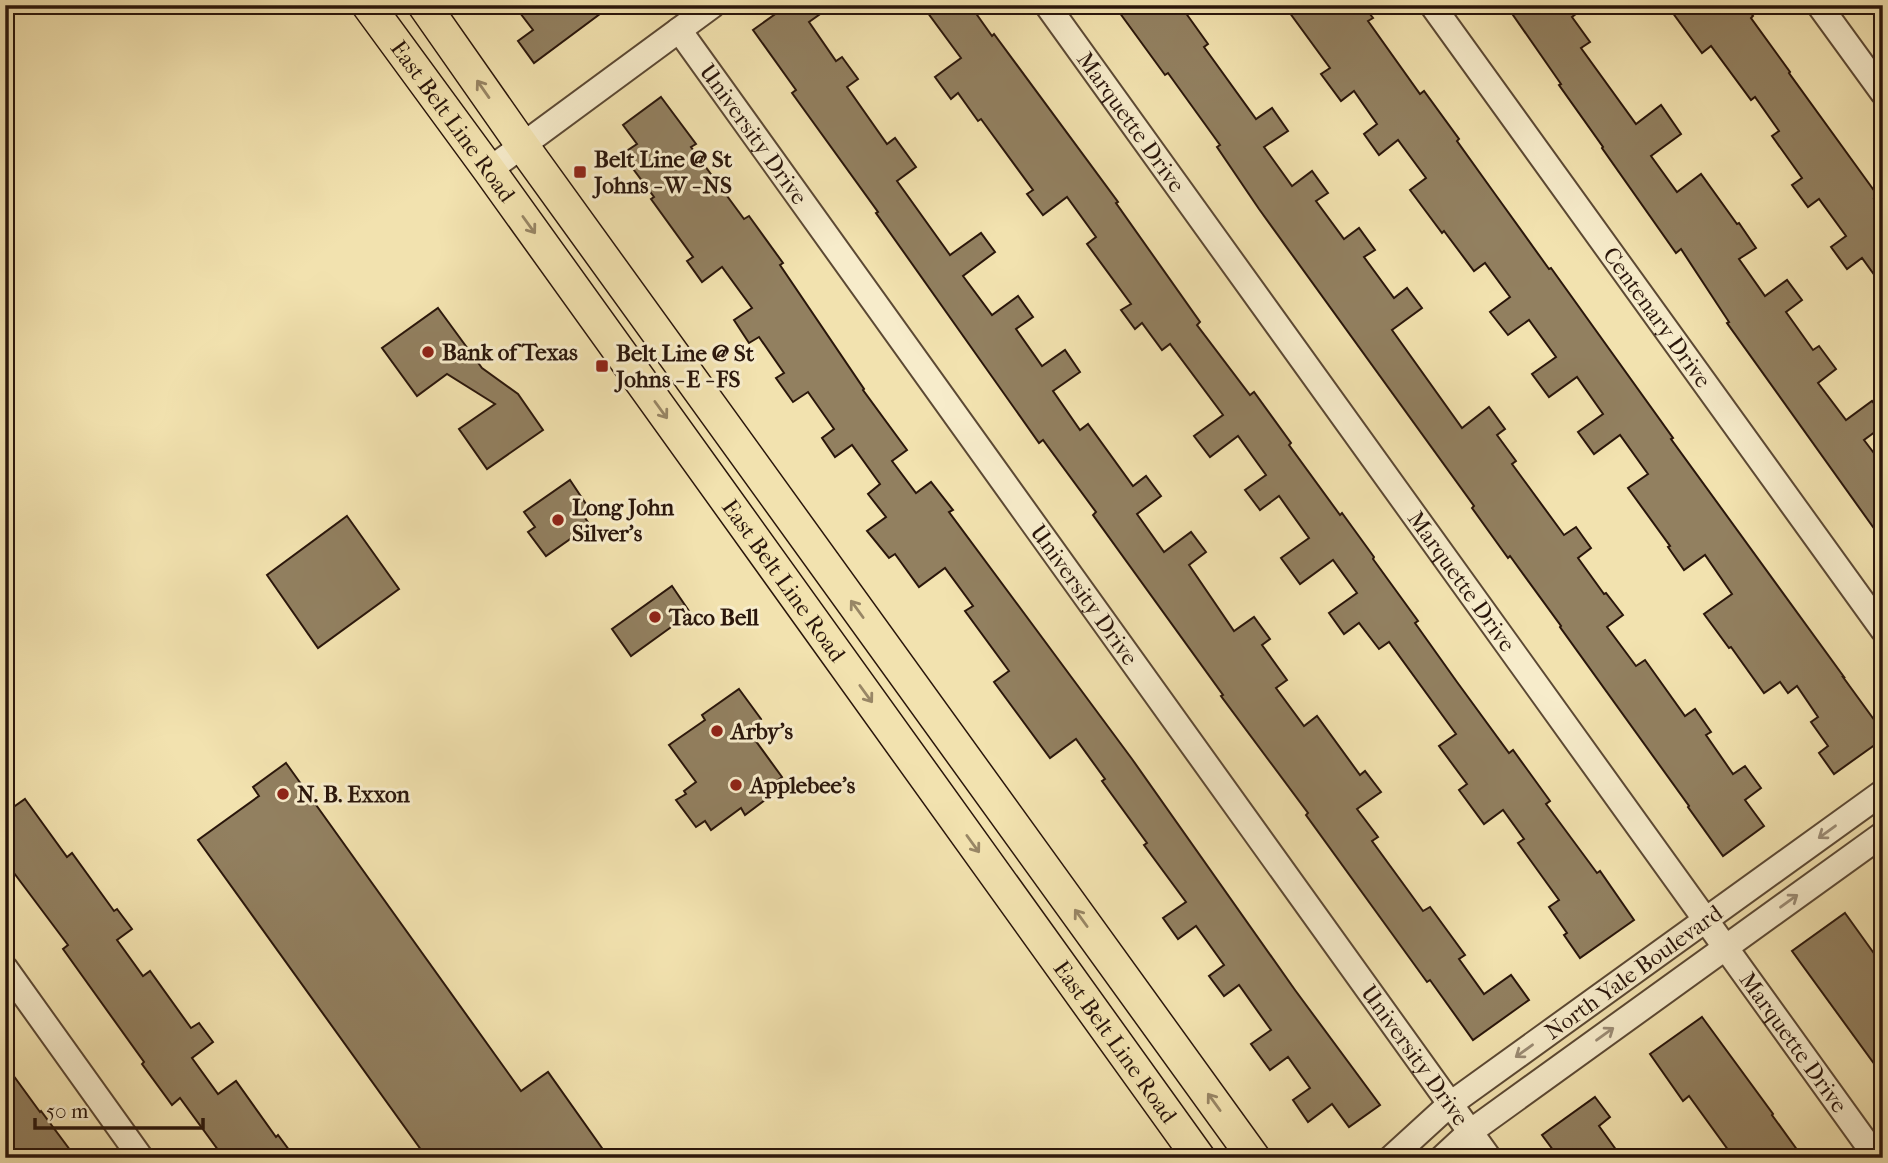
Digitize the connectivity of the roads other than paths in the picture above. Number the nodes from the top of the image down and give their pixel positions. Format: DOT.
graph roads {
  1 [pos="368,5"];
  2 [pos="424,5"];
  3 [pos="713,5"];
  4 [pos="1047,5"];
  5 [pos="1432,5"];
  6 [pos="1819,5"];
  7 [pos="679,30"];
  8 [pos="1883,93"];
  9 [pos="522,145"];
  10 [pos="489,170"];
  11 [pos="1883,630"];
  12 [pos="968,763"];
  13 [pos="933,789"];
  14 [pos="1883,792"];
  15 [pos="1883,834"];
  16 [pos="1706,919"];
  17 [pos="1726,947"];
  18 [pos="5,968"];
  19 [pos="1449,1105"];
  20 [pos="1470,1132"];
  21 [pos="141,1158"];
  22 [pos="1199,1158"];
  23 [pos="1254,1158"];
  24 [pos="1391,1158"];
  25 [pos="1442,1158"];
  26 [pos="1489,1158"];
  27 [pos="1877,1158"];
  1 -- 10 [label="main road, East Belt Line Road"];
  9 -- 2 [label="main road, East Belt Line Road, one-way"];
  3 -- 7 [label="street"];
  4 -- 16 [label="street, Marquette Drive"];
  5 -- 11 [label="street, Centenary Drive"];
  6 -- 8 [label="street"];
  7 -- 9 [label="street"];
  7 -- 19 [label="street, University Drive"];
  9 -- 10 [label="street"];
  12 -- 9 [label="main road, East Belt Line Road, one-way"];
  10 -- 13 [label="main road, East Belt Line Road, one-way"];
  12 -- 13 [label="main road"];
  23 -- 12 [label="main road, East Belt Line Road, one-way"];
  13 -- 22 [label="main road, East Belt Line Road, one-way"];
  14 -- 16 [label="street, North Yale Boulevard, one-way"];
  17 -- 15 [label="street, North Yale Boulevard, one-way"];
  16 -- 17 [label="street, Marquette Drive"];
  16 -- 19 [label="street, North Yale Boulevard, one-way"];
  20 -- 17 [label="street, North Yale Boulevard, one-way"];
  17 -- 27 [label="street, Marquette Drive"];
  18 -- 21 [label="street"];
  19 -- 20 [label="street, University Drive"];
  19 -- 24 [label="street, North Yale Boulevard"];
  20 -- 25 [label="street, North Yale Boulevard"];
  20 -- 26 [label="street, University Drive"];
}
